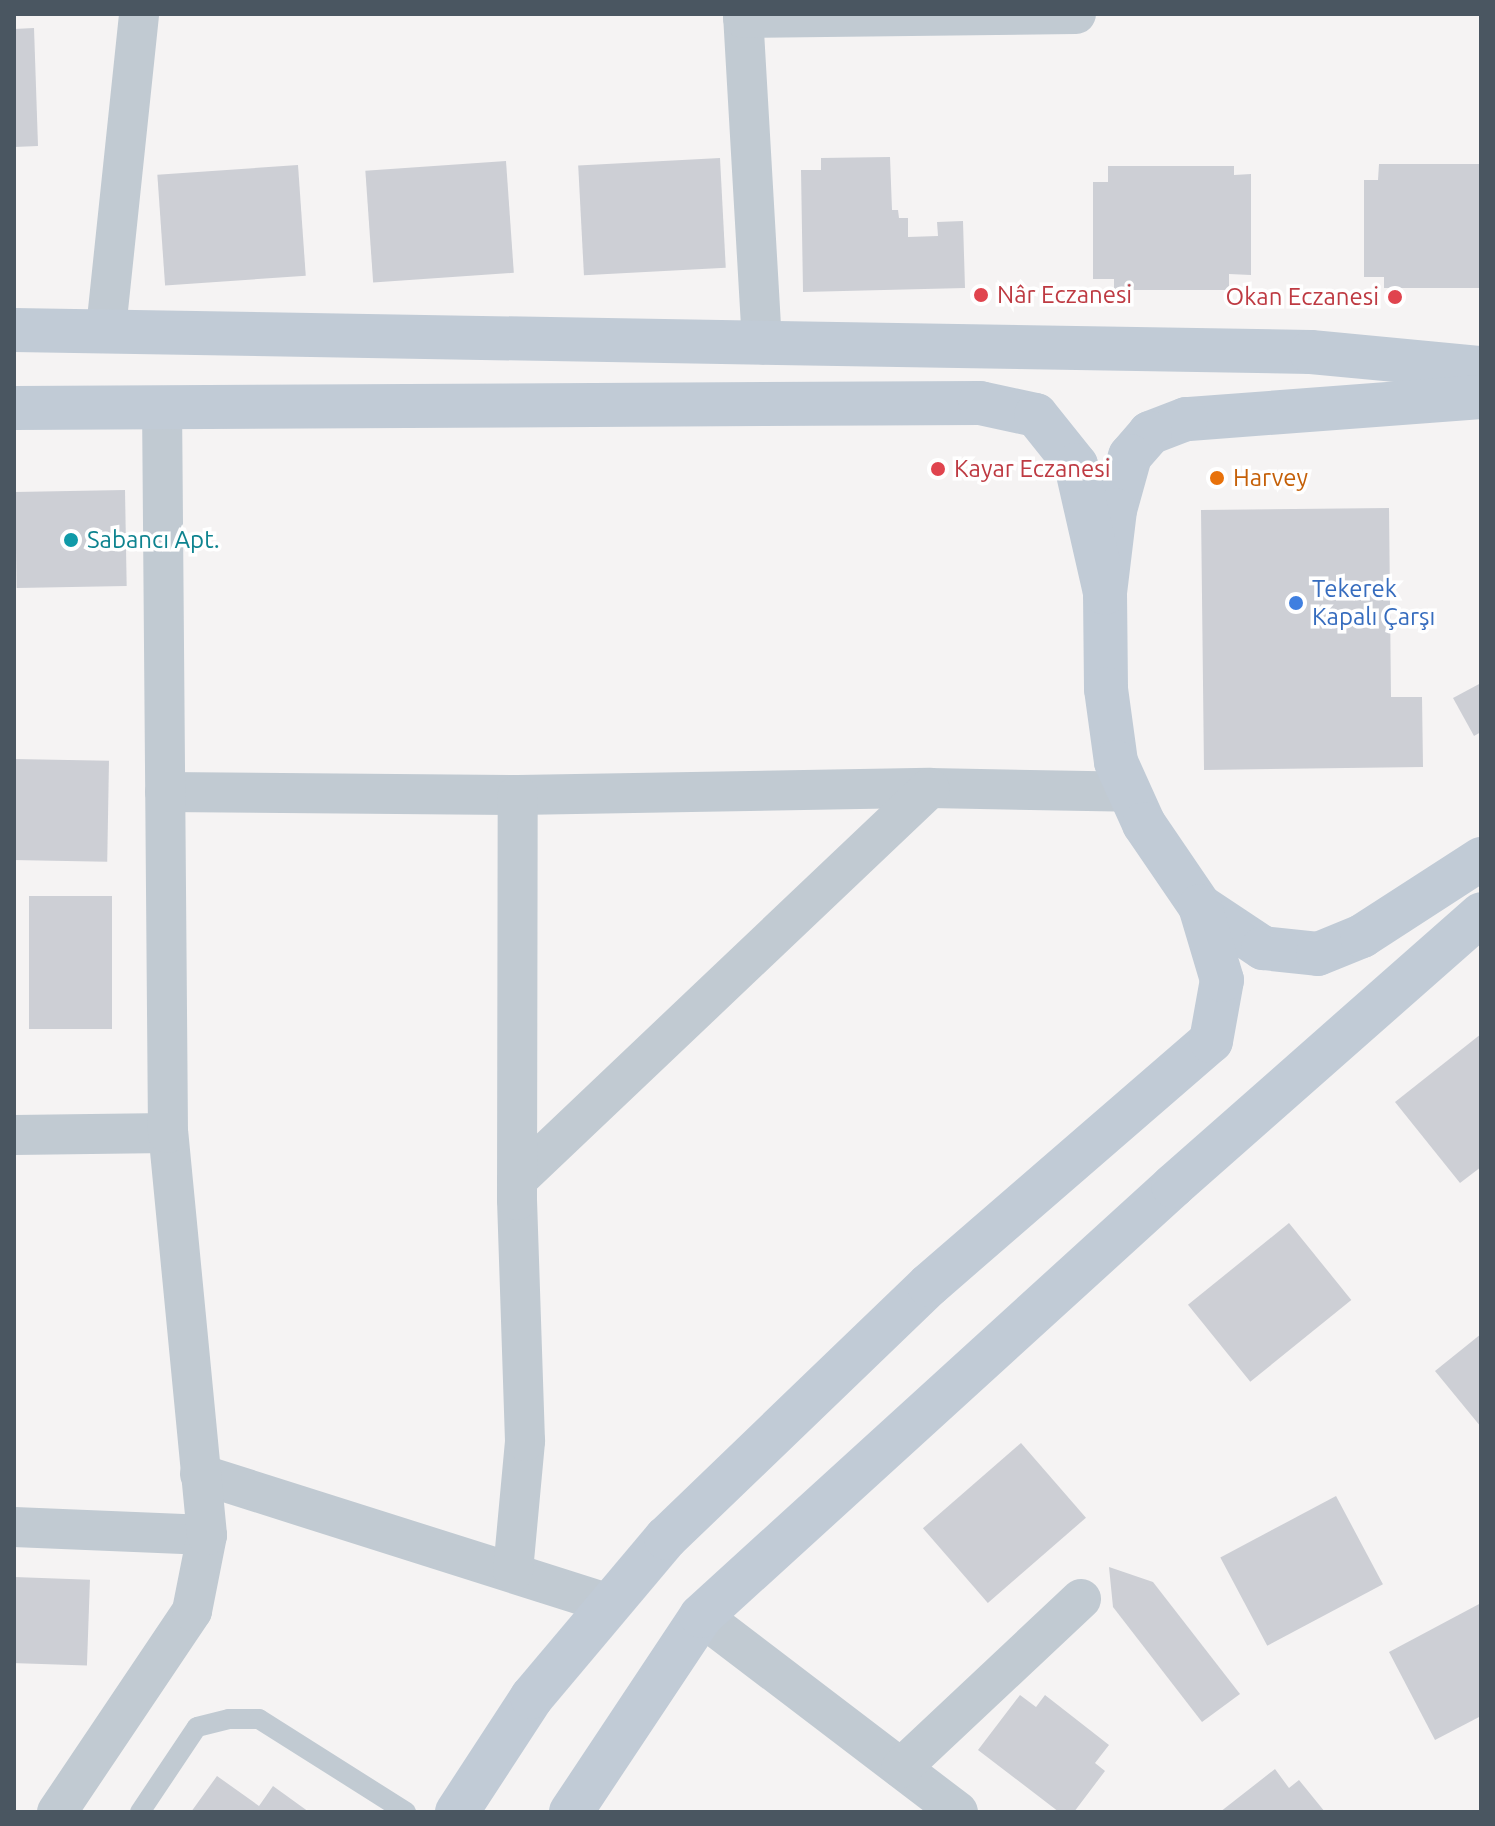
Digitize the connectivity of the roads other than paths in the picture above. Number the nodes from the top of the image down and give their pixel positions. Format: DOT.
graph roads {
  1 [pos="139,14"];
  2 [pos="1076,14"];
  3 [pos="743,16"];
  4 [pos="106,329"];
  5 [pos="14,330"];
  6 [pos="762,344"];
  7 [pos="1481,368"];
  8 [pos="1481,397"];
  9 [pos="14,408"];
  10 [pos="162,408"];
  11 [pos="1105,593"];
  12 [pos="930,788"];
  13 [pos="165,792"];
  14 [pos="1130,792"];
  15 [pos="518,795"];
  16 [pos="1481,859"];
  17 [pos="1200,906"];
  18 [pos="1481,914"];
  19 [pos="168,1133"];
  20 [pos="14,1135"];
  21 [pos="517,1180"];
  22 [pos="200,1474"];
  23 [pos="14,1527"];
  24 [pos="207,1535"];
  25 [pos="513,1571"];
  26 [pos="1081,1599"];
  27 [pos="609,1604"];
  28 [pos="701,1616"];
  29 [pos="901,1768"];
  30 [pos="57,1812"];
  31 [pos="140,1812"];
  32 [pos="406,1812"];
  33 [pos="457,1812"];
  34 [pos="571,1812"];
  35 [pos="958,1812"];
  1 -- 4 [label="street"];
  2 -- 3 [label="street"];
  3 -- 6 [label="street"];
  4 -- 5 [label="main road"];
  4 -- 6 [label="main road"];
  6 -- 7 [label="main road"];
  8 -- 11 [label="main road"];
  9 -- 10 [label="main road"];
  10 -- 11 [label="main road"];
  10 -- 13 [label="street"];
  11 -- 14 [label="main road"];
  12 -- 14 [label="street"];
  12 -- 15 [label="street"];
  12 -- 21 [label="street"];
  13 -- 15 [label="street"];
  13 -- 19 [label="street"];
  14 -- 17 [label="main road"];
  15 -- 21 [label="street"];
  16 -- 17 [label="main road"];
  17 -- 27 [label="main road"];
  18 -- 28 [label="main road"];
  19 -- 20 [label="street"];
  19 -- 22 [label="street"];
  21 -- 25 [label="street"];
  22 -- 24 [label="street"];
  22 -- 25 [label="street"];
  23 -- 24 [label="street"];
  24 -- 30 [label="street"];
  25 -- 27 [label="street"];
  26 -- 29 [label="street"];
  27 -- 33 [label="main road"];
  28 -- 29 [label="street"];
  28 -- 34 [label="main road"];
  29 -- 35 [label="street"];
  31 -- 32 [label="lane"];
}
